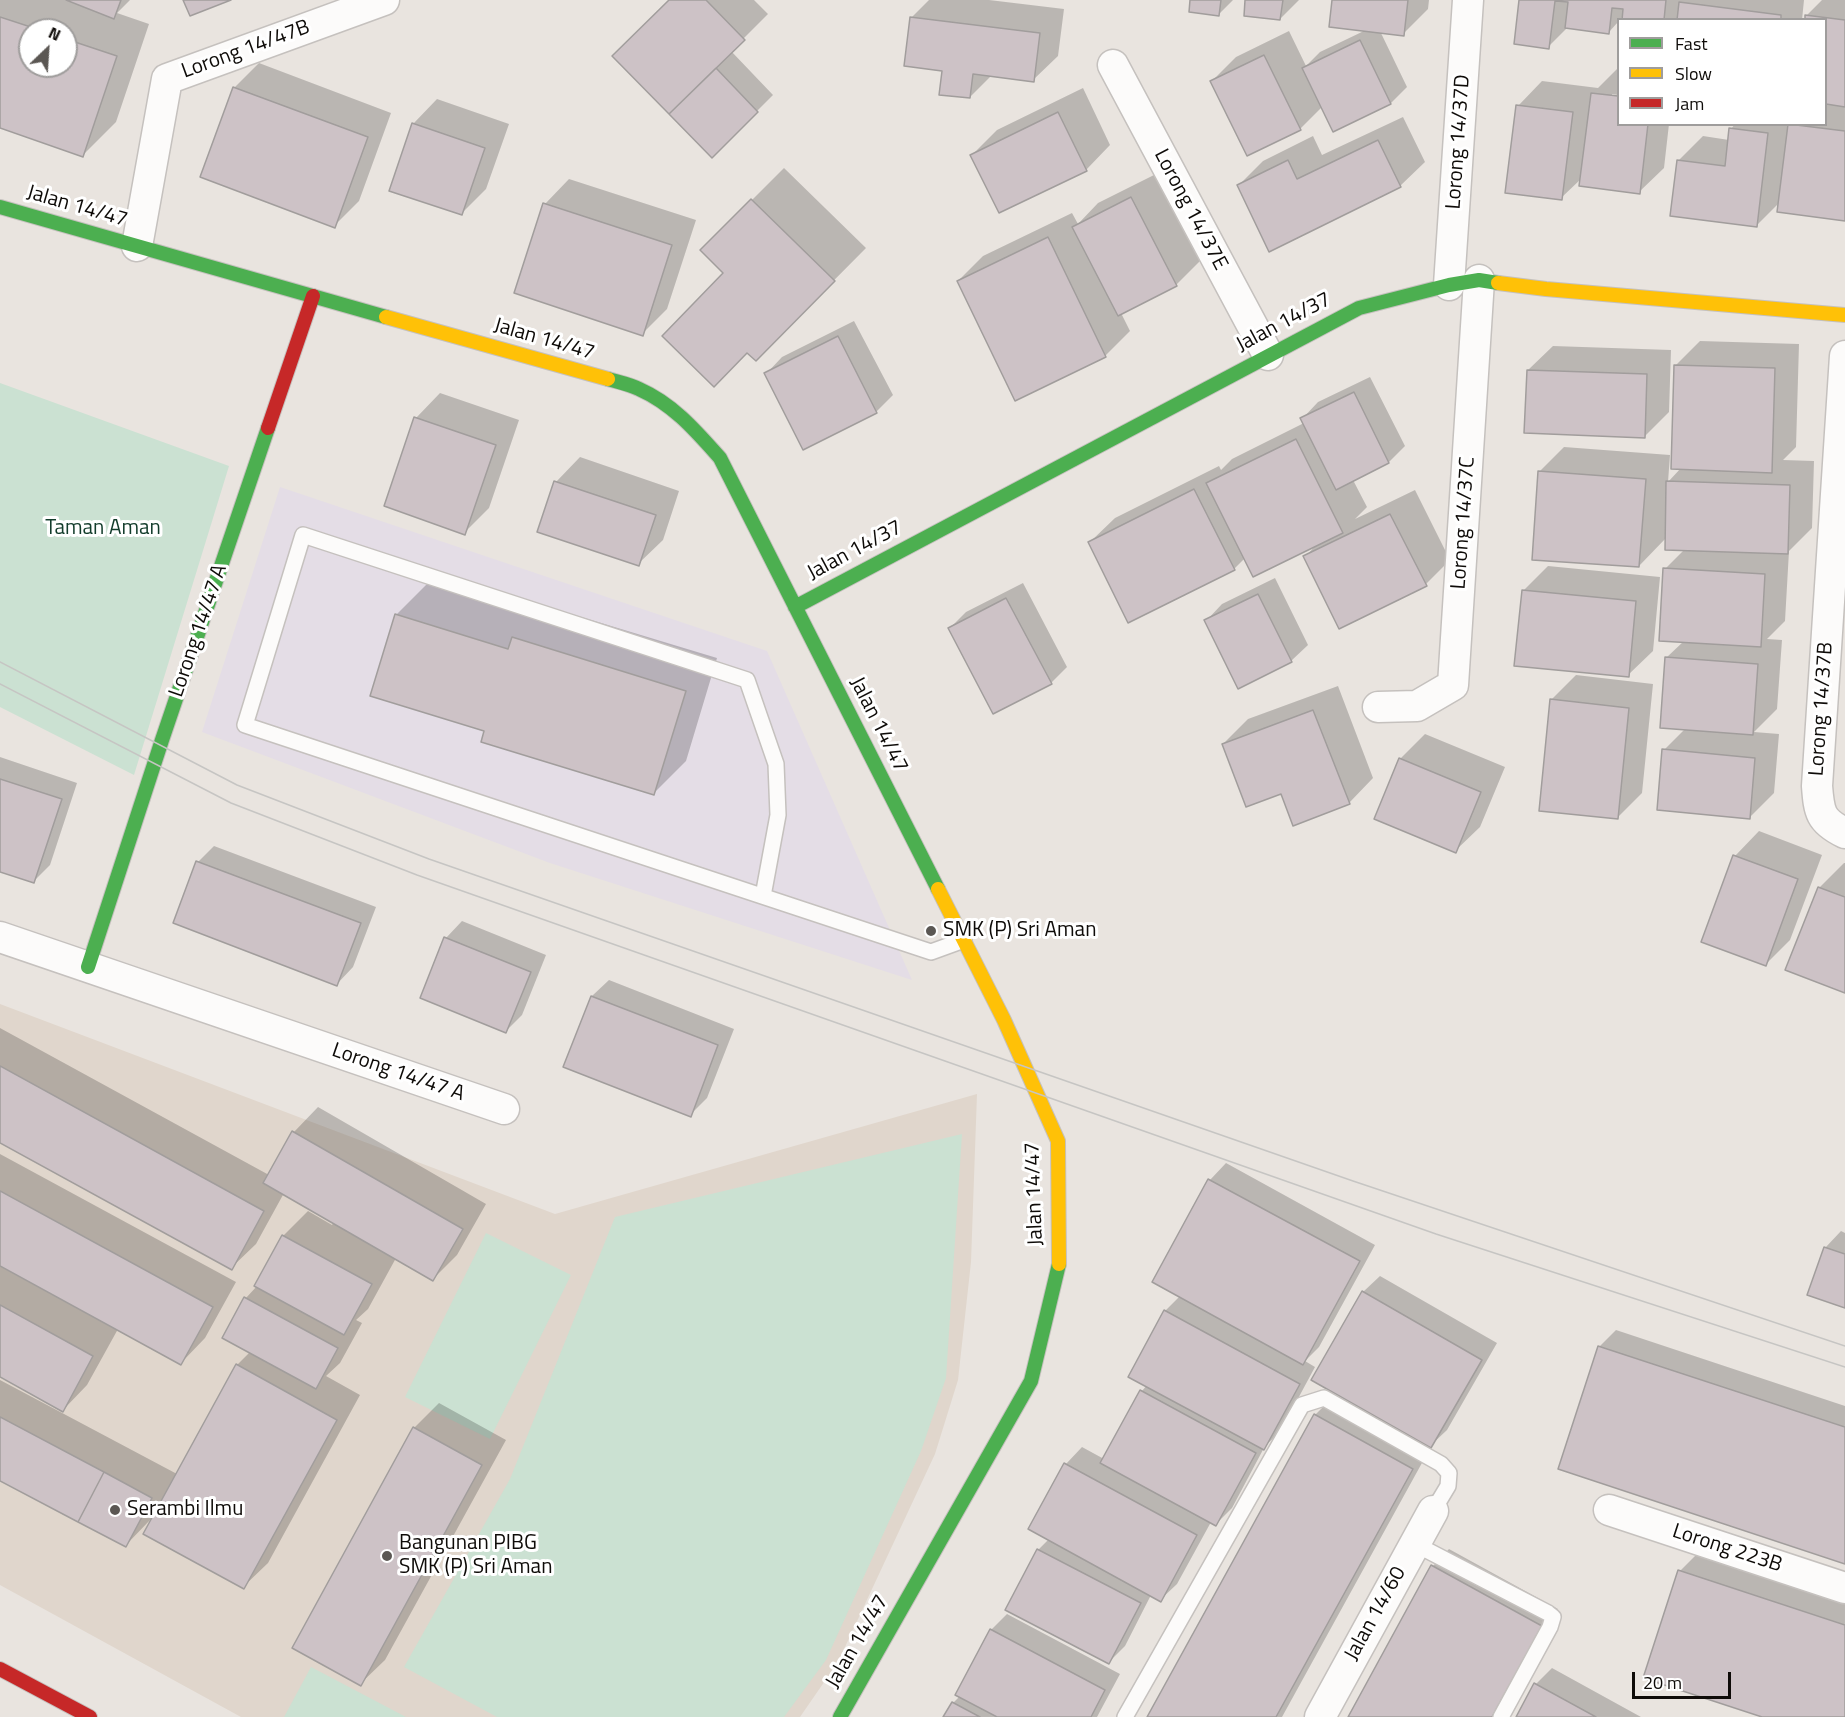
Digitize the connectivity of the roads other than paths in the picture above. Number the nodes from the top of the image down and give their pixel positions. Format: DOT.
graph roads {
  1 [pos="384,0"];
  2 [pos="1468,0"];
  3 [pos="1113,65"];
  4 [pos="0,207"];
  5 [pos="136,246"];
  6 [pos="1479,280"];
  7 [pos="1449,285"];
  8 [pos="313,296"];
  9 [pos="1845,315"];
  10 [pos="1268,356"];
  11 [pos="1845,356"];
  12 [pos="795,607"];
  13 [pos="1378,707"];
  14 [pos="1845,833"];
  15 [pos="763,896"];
  16 [pos="0,937"];
  17 [pos="964,940"];
  18 [pos="88,967"];
  19 [pos="504,1109"];
  20 [pos="1610,1510"];
  21 [pos="1433,1511"];
  22 [pos="1415,1544"];
  23 [pos="1845,1588"];
  24 [pos="0,1669"];
  25 [pos="90,1717"];
  26 [pos="840,1717"];
  27 [pos="1125,1717"];
  28 [pos="1320,1717"];
  29 [pos="1501,1717"];
  1 -- 5 [label="street, Lorong 14/47B"];
  2 -- 7 [label="street, Lorong 14/37D"];
  3 -- 10 [label="street, Lorong 14/37E"];
  4 -- 5 [label="street, Jalan 14/47"];
  5 -- 8 [label="street, Jalan 14/47"];
  6 -- 7 [label="street, Jalan 14/37"];
  6 -- 9 [label="street, Jalan 14/37"];
  6 -- 13 [label="street, Lorong 14/37C"];
  7 -- 10 [label="street, Jalan 14/37"];
  8 -- 12 [label="street, Jalan 14/47"];
  8 -- 18 [label="street, Lorong 14/47 A"];
  10 -- 12 [label="street, Jalan 14/37"];
  11 -- 14 [label="street, Lorong 14/37B"];
  12 -- 17 [label="street, Jalan 14/47"];
  15 -- 15 [label="lane"];
  15 -- 17 [label="lane"];
  16 -- 18 [label="street, Lorong 14/47 A"];
  17 -- 26 [label="street, Jalan 14/47"];
  18 -- 19 [label="street, Lorong 14/47 A"];
  20 -- 23 [label="street, Lorong 223B"];
  21 -- 22 [label="street, Jalan 14/60"];
  21 -- 27 [label="lane"];
  22 -- 28 [label="street, Jalan 14/60"];
  22 -- 29 [label="lane"];
  24 -- 25 [label="street"];
}
